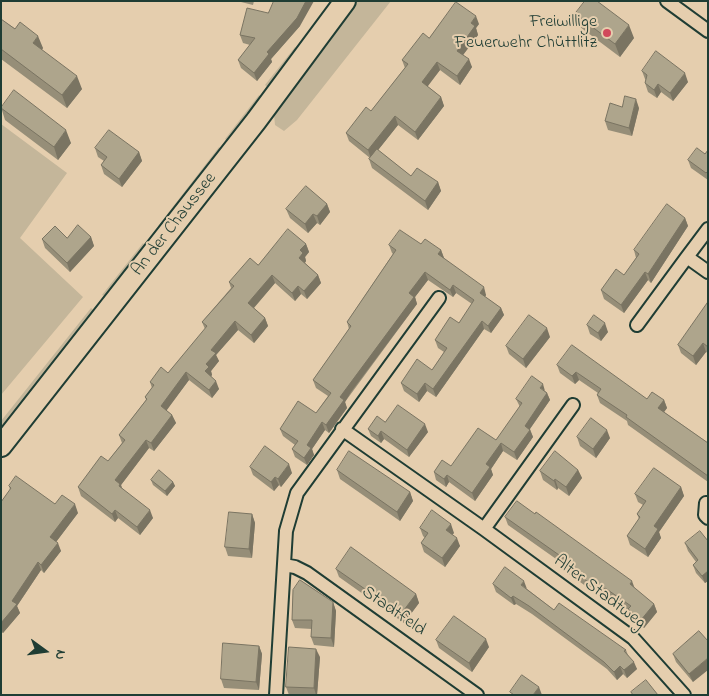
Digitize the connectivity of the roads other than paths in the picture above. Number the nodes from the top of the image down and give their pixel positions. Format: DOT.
graph roads {
  1 [pos="345,1"];
  2 [pos="667,1"];
  3 [pos="708,31"];
  4 [pos="708,229"];
  5 [pos="687,257"];
  6 [pos="708,272"];
  7 [pos="439,298"];
  8 [pos="637,325"];
  9 [pos="573,404"];
  10 [pos="342,429"];
  11 [pos="1,446"];
  12 [pos="706,503"];
  13 [pos="708,518"];
  14 [pos="484,529"];
  15 [pos="284,565"];
  16 [pos="276,695"];
  17 [pos="477,695"];
  18 [pos="684,695"];
  1 -- 11 [label="main road, An der Chaussee"];
  2 -- 3 [label="street"];
  4 -- 5 [label="street"];
  5 -- 6 [label="street"];
  5 -- 8 [label="street"];
  7 -- 10 [label="street"];
  9 -- 14 [label="street"];
  10 -- 14 [label="street, Alter Stadtweg"];
  10 -- 15 [label="street"];
  12 -- 13 [label="street"];
  14 -- 18 [label="street, Alter Stadtweg"];
  15 -- 16 [label="street"];
  15 -- 17 [label="street, Stadtfeld"];
}
